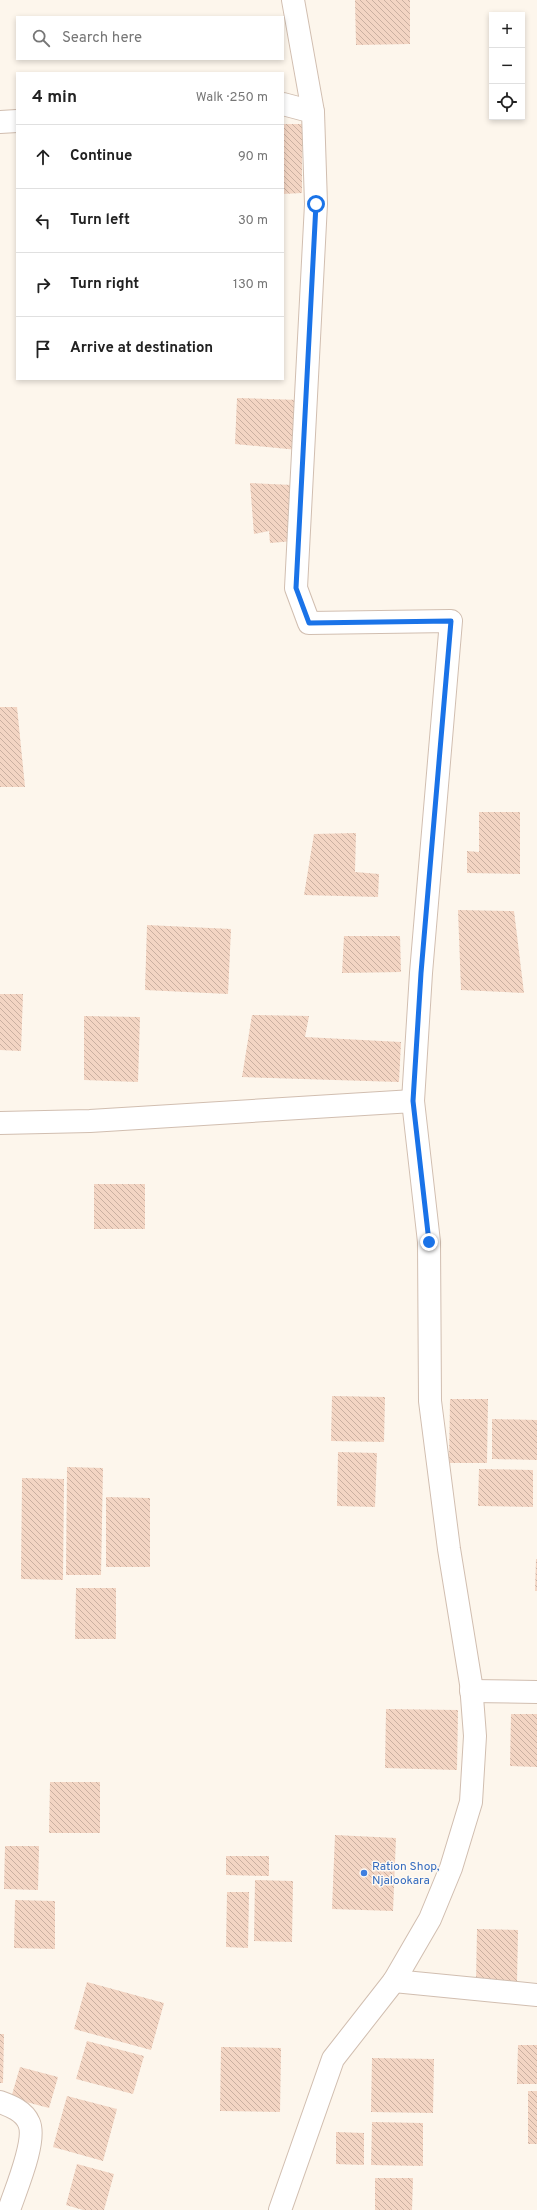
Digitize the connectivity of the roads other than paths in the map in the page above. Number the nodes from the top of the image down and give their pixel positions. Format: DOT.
graph roads {
  1 [pos="293,0"];
  2 [pos="284,104"];
  3 [pos="313,112"];
  4 [pos="16,121"];
  5 [pos="0,122"];
  6 [pos="413,1101"];
  7 [pos="0,1122"];
  8 [pos="471,1692"];
  9 [pos="537,1692"];
  10 [pos="394,1980"];
  11 [pos="537,1995"];
  12 [pos="0,2102"];
  13 [pos="9,2210"];
  14 [pos="280,2210"];
  1 -- 3 [label="street"];
  2 -- 3 [label="street"];
  3 -- 6 [label="street"];
  4 -- 5 [label="street"];
  6 -- 7 [label="street"];
  6 -- 8 [label="street"];
  8 -- 9 [label="street"];
  8 -- 10 [label="street"];
  10 -- 11 [label="street"];
  10 -- 14 [label="street"];
  12 -- 13 [label="street"];
}
